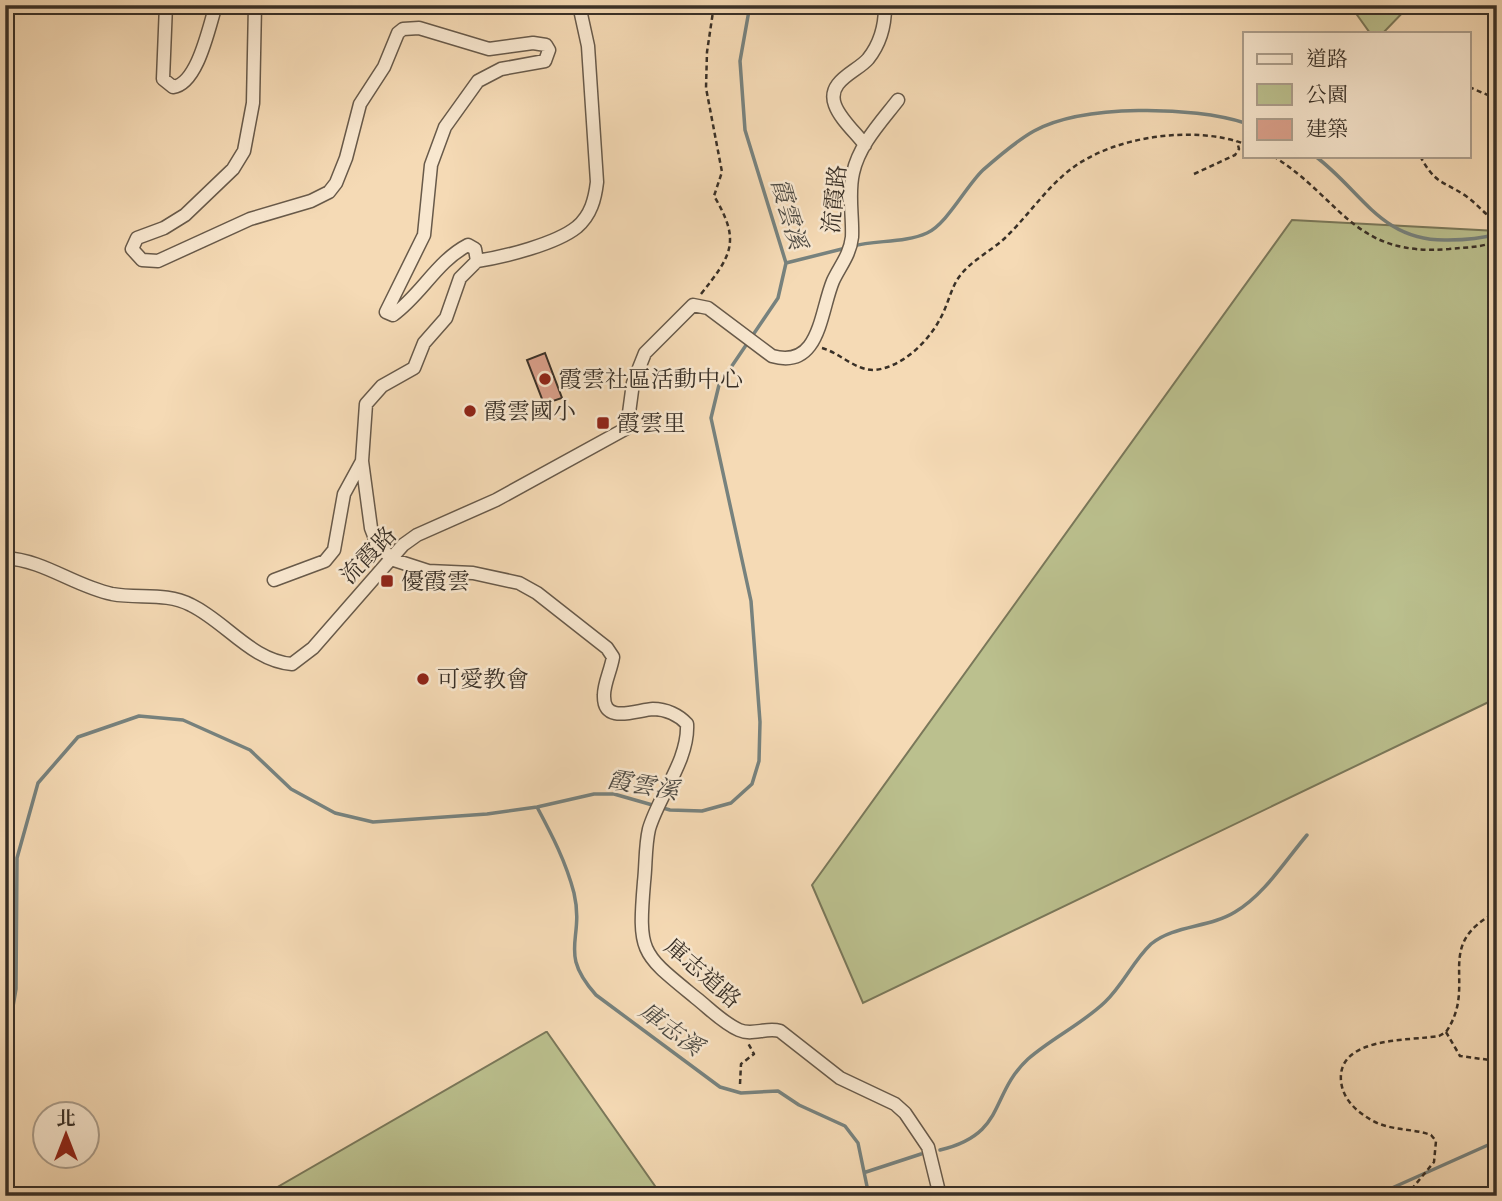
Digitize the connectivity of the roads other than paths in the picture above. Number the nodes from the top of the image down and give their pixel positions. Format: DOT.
graph roads {
  1 [pos="166,5"];
  2 [pos="216,5"];
  3 [pos="255,5"];
  4 [pos="579,5"];
  5 [pos="885,7"];
  6 [pos="898,100"];
  7 [pos="865,145"];
  8 [pos="477,261"];
  9 [pos="362,461"];
  10 [pos="5,558"];
  11 [pos="391,559"];
  12 [pos="274,580"];
  13 [pos="940,1196"];
  1 -- 2 [label="street"];
  3 -- 8 [label="street"];
  4 -- 8 [label="street"];
  5 -- 7 [label="street"];
  6 -- 7 [label="street, 流霞路"];
  7 -- 11 [label="street, 流霞路"];
  8 -- 9 [label="street"];
  9 -- 11 [label="street"];
  9 -- 12 [label="street"];
  10 -- 11 [label="street, 流霞路"];
  11 -- 13 [label="street, 庫志道路"];
}
